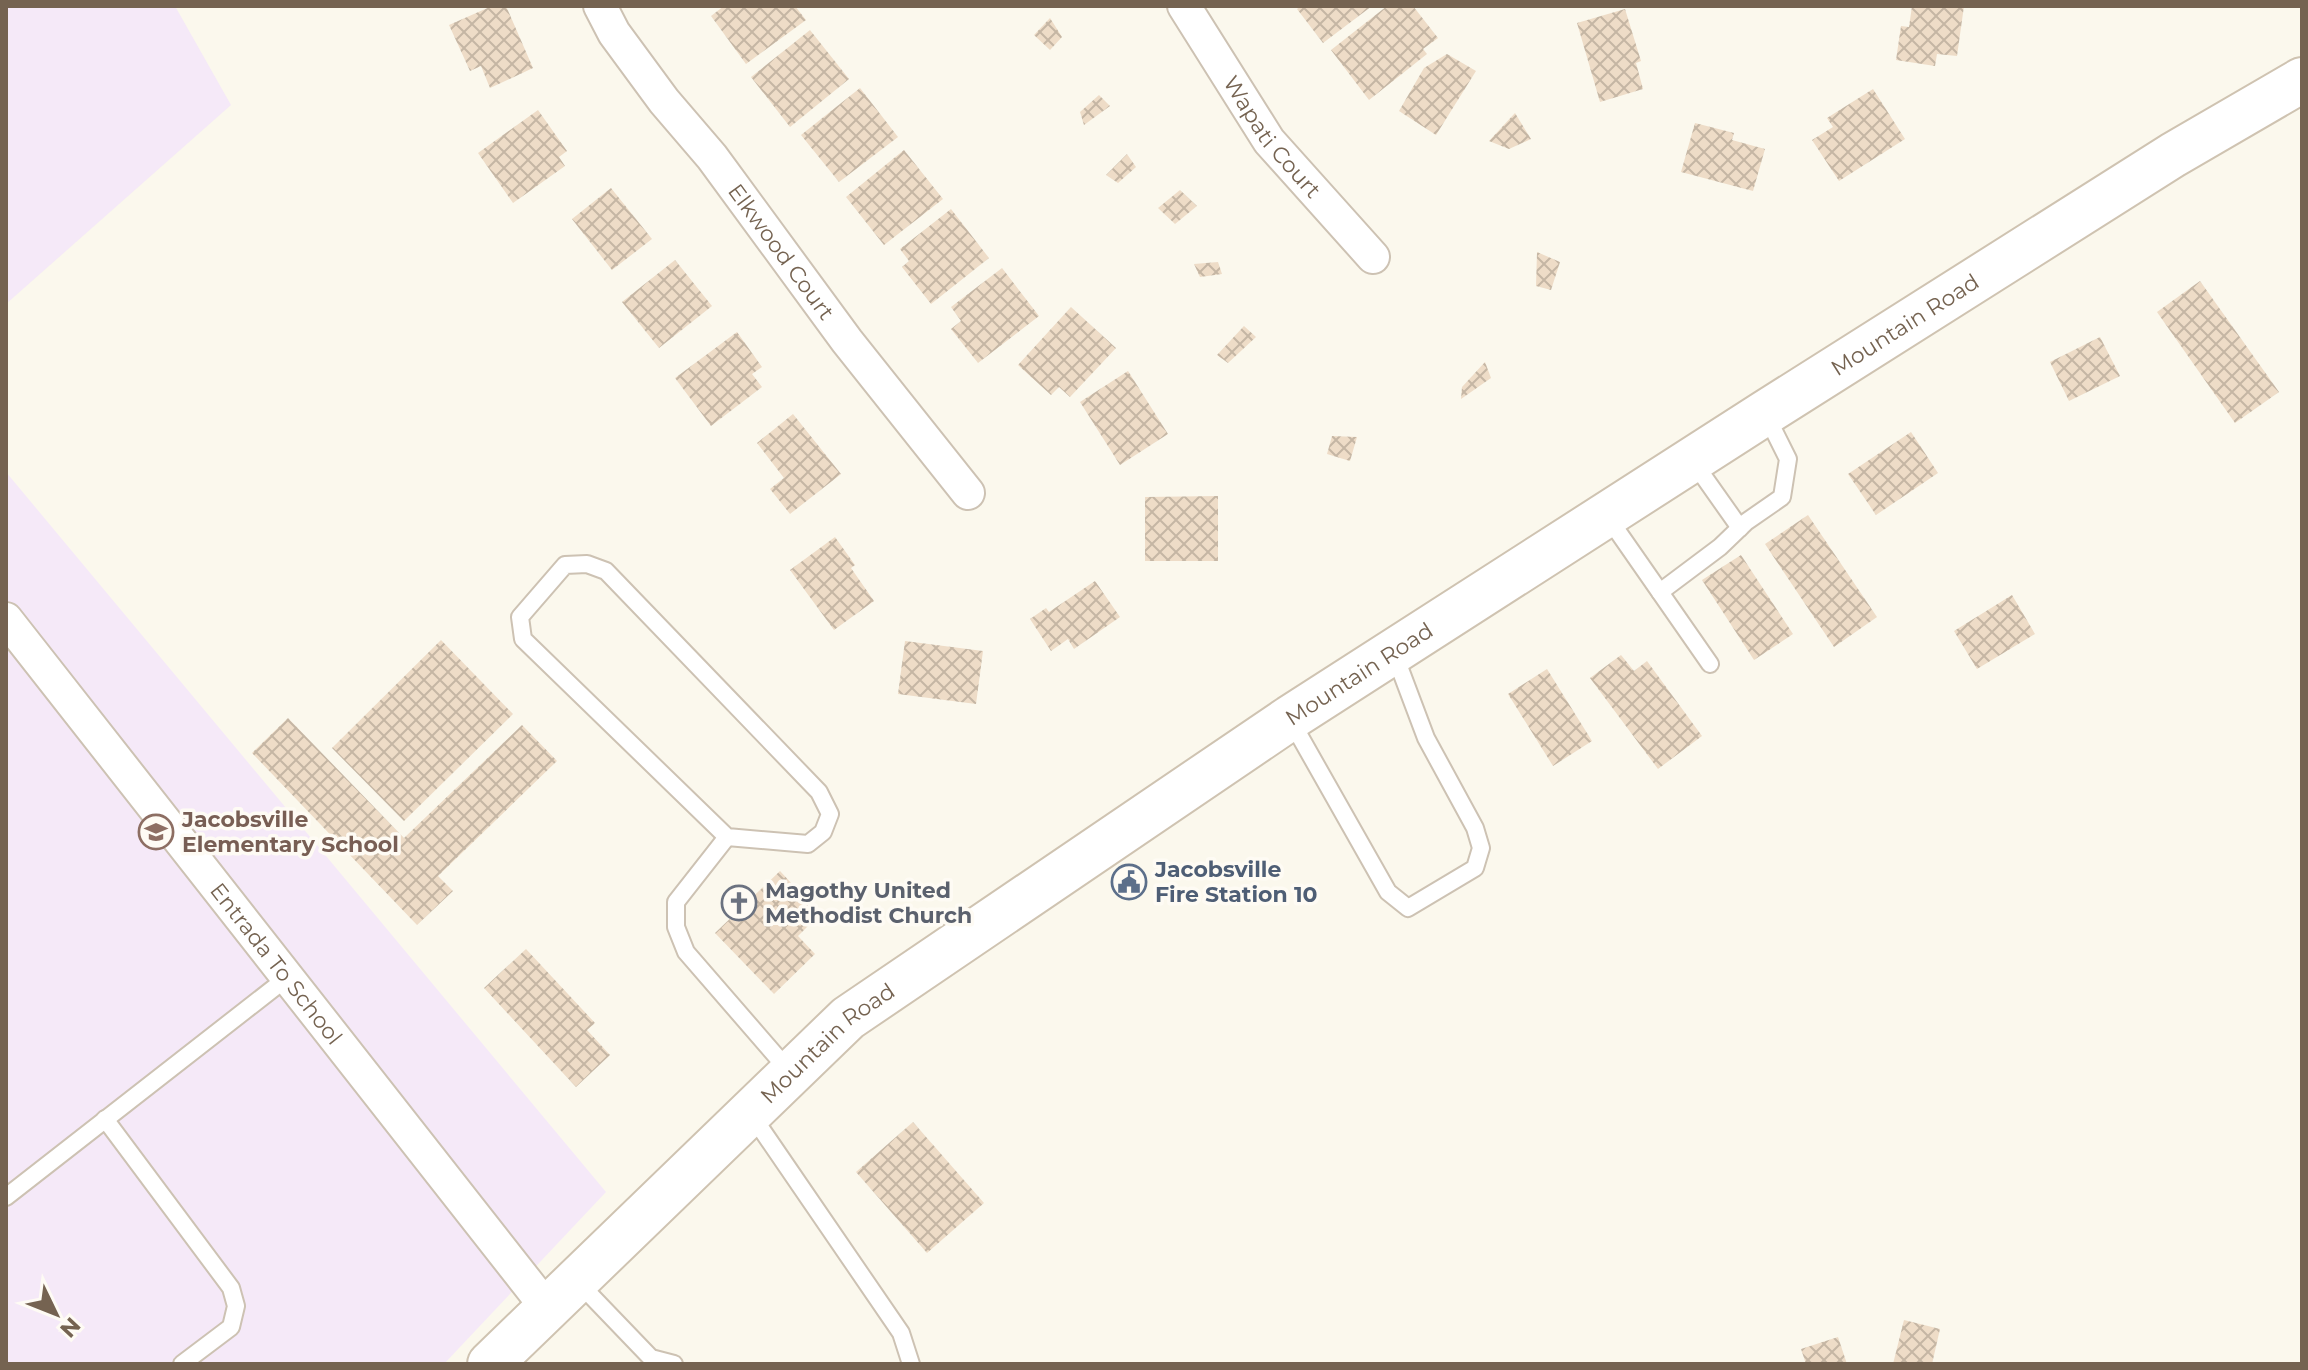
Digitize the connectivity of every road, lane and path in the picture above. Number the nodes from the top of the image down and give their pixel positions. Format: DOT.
graph roads {
  1 [pos="600,6"];
  2 [pos="1184,6"];
  3 [pos="2302,80"];
  4 [pos="1373,257"];
  5 [pos="1765,413"];
  6 [pos="1692,460"];
  7 [pos="968,493"];
  8 [pos="1606,515"];
  9 [pos="1740,528"];
  10 [pos="1660,592"];
  11 [pos="6,619"];
  12 [pos="1393,652"];
  13 [pos="1710,664"];
  14 [pos="1290,718"];
  15 [pos="727,837"];
  16 [pos="288,977"];
  17 [pos="791,1073"];
  18 [pos="750,1113"];
  19 [pos="105,1119"];
  20 [pos="6,1197"];
  21 [pos="562,1294"];
  22 [pos="648,1361"];
  23 [pos="182,1364"];
  24 [pos="490,1364"];
  25 [pos="674,1364"];
  26 [pos="911,1364"];
  1 -- 7 [label="street, Elkwood Court"];
  2 -- 4 [label="street, Wapati Court"];
  3 -- 5 [label="main road, Mountain Road"];
  5 -- 6 [label="main road, Mountain Road"];
  5 -- 9 [label="lane"];
  6 -- 8 [label="main road, Mountain Road"];
  6 -- 9 [label="lane"];
  8 -- 10 [label="lane"];
  8 -- 12 [label="main road, Mountain Road"];
  9 -- 10 [label="lane"];
  10 -- 13 [label="lane"];
  11 -- 16 [label="street, Entrada To School"];
  12 -- 14 [label="main road, Mountain Road"];
  12 -- 14 [label="lane"];
  14 -- 17 [label="main road, Mountain Road"];
  15 -- 15 [label="lane"];
  15 -- 17 [label="lane"];
  16 -- 19 [label="lane"];
  16 -- 21 [label="street, Entrada To School"];
  17 -- 18 [label="main road, Mountain Road"];
  18 -- 21 [label="main road, Mountain Road"];
  18 -- 26 [label="lane"];
  19 -- 20 [label="lane"];
  19 -- 23 [label="lane"];
  21 -- 22 [label="lane"];
  21 -- 24 [label="main road, Mountain Road"];
  22 -- 25 [label="lane"];
}
